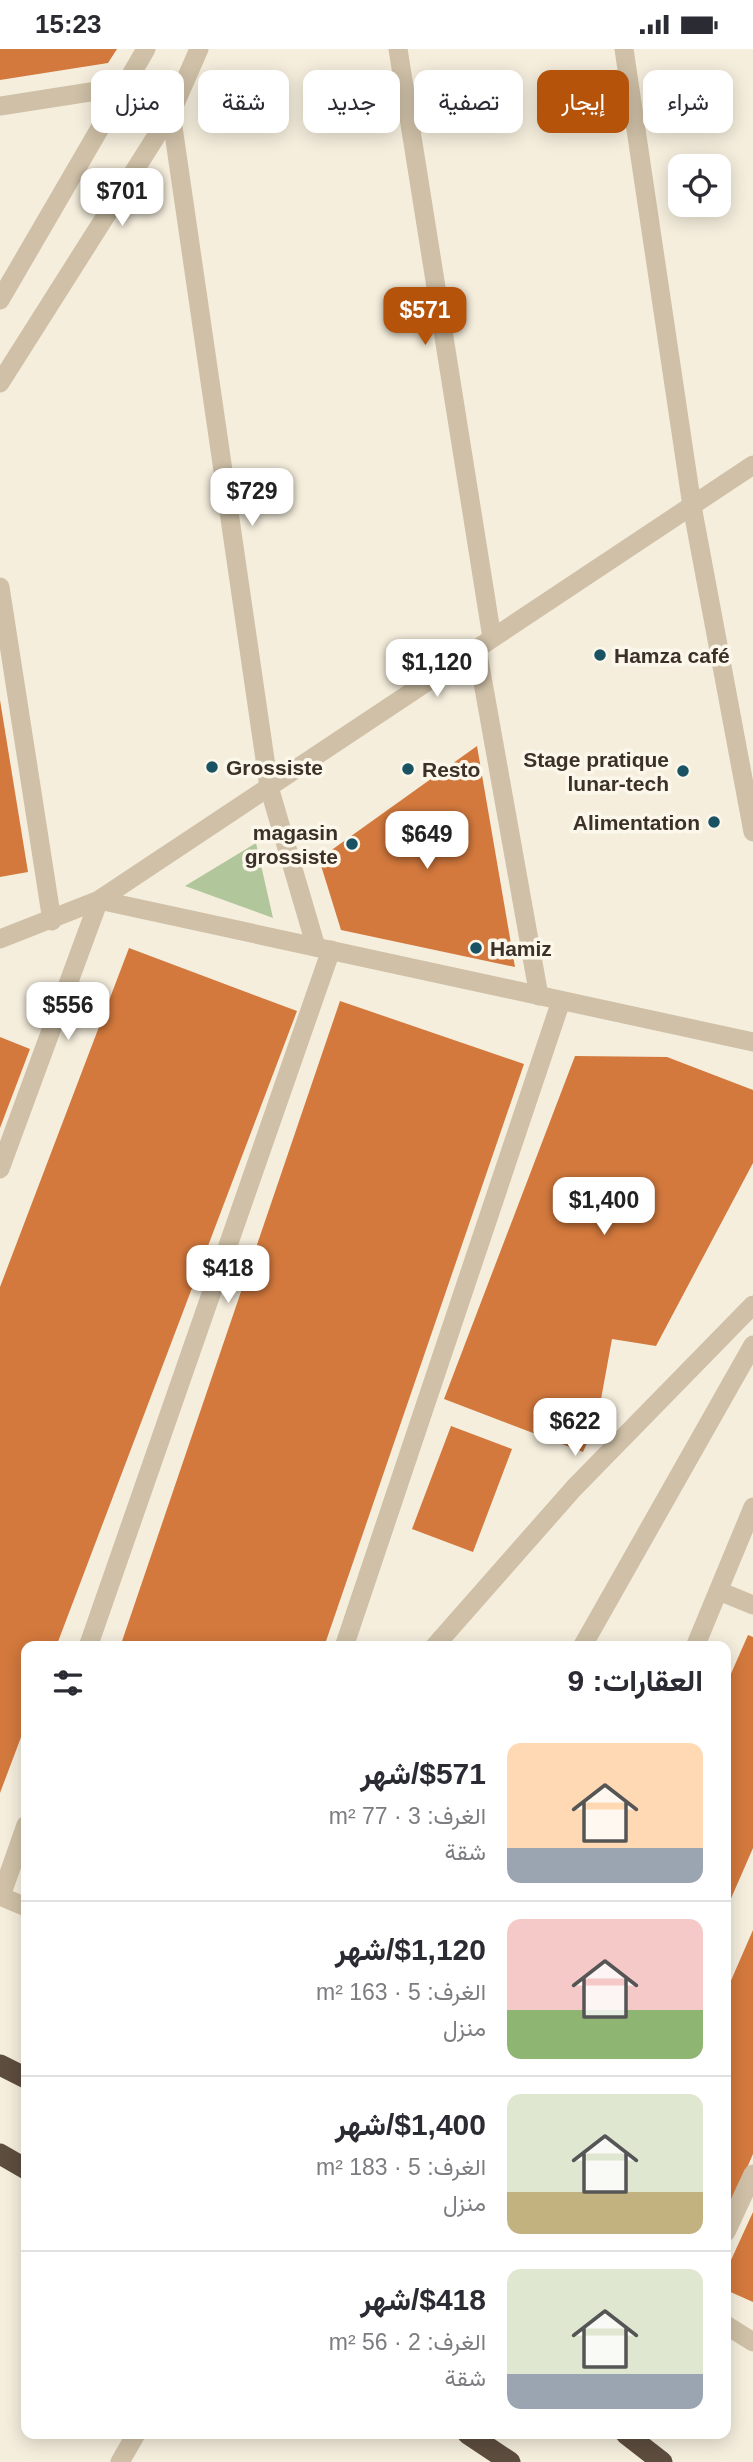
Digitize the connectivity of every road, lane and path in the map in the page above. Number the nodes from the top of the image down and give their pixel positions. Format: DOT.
graph roads {
  1 [pos="146,49"];
  2 [pos="199,49"];
  3 [pos="398,49"];
  4 [pos="624,49"];
  5 [pos="132,70"];
  6 [pos="184,83"];
  7 [pos="91,91"];
  8 [pos="0,106"];
  9 [pos="95,133"];
  10 [pos="158,133"];
  11 [pos="174,133"];
  12 [pos="0,300"];
  13 [pos="0,383"];
  14 [pos="753,465"];
  15 [pos="692,506"];
  16 [pos="0,587"];
  17 [pos="484,643"];
  18 [pos="269,787"];
  19 [pos="753,832"];
  20 [pos="99,900"];
  21 [pos="52,921"];
  22 [pos="0,939"];
  23 [pos="323,949"];
  24 [pos="539,996"];
  25 [pos="561,1001"];
  26 [pos="753,1042"];
  27 [pos="0,1169"];
  28 [pos="753,1305"];
  29 [pos="753,1345"];
  30 [pos="753,1507"];
  31 [pos="719,1591"];
  32 [pos="753,1605"];
  33 [pos="90,1641"];
  34 [pos="346,1641"];
  35 [pos="439,1641"];
  36 [pos="585,1641"];
  37 [pos="698,1641"];
  38 [pos="21,1839"];
  39 [pos="1,1896"];
  40 [pos="21,1905"];
  41 [pos="0,2065"];
  42 [pos="21,2076"];
  43 [pos="0,2154"];
  44 [pos="21,2166"];
  45 [pos="753,2174"];
  46 [pos="731,2221"];
  47 [pos="731,2328"];
  48 [pos="753,2342"];
  49 [pos="133,2439"];
  50 [pos="476,2439"];
  51 [pos="632,2439"];
  52 [pos="120,2462"];
  53 [pos="510,2462"];
  54 [pos="662,2462"];
  1 -- 5 [label="street"];
  2 -- 6 [label="street"];
  3 -- 17 [label="street"];
  4 -- 15 [label="street"];
  7 -- 8 [label="street"];
  9 -- 12 [label="street"];
  10 -- 13 [label="street"];
  11 -- 18 [label="street"];
  14 -- 15 [label="street"];
  15 -- 17 [label="street"];
  15 -- 19 [label="street"];
  16 -- 21 [label="street"];
  17 -- 18 [label="street"];
  17 -- 24 [label="street"];
  18 -- 20 [label="street"];
  18 -- 23 [label="street"];
  20 -- 21 [label="street"];
  20 -- 23 [label="street"];
  20 -- 27 [label="street"];
  21 -- 22 [label="street"];
  23 -- 24 [label="street"];
  23 -- 33 [label="street"];
  24 -- 25 [label="street"];
  25 -- 26 [label="street"];
  25 -- 34 [label="street"];
  28 -- 35 [label="street"];
  29 -- 36 [label="street"];
  30 -- 31 [label="street"];
  31 -- 32 [label="street"];
  31 -- 37 [label="street"];
  38 -- 39 [label="street"];
  39 -- 40 [label="street"];
  41 -- 42 [label="highway"];
  43 -- 44 [label="highway"];
  45 -- 46 [label="street"];
  47 -- 48 [label="street"];
  49 -- 52 [label="street"];
  50 -- 53 [label="highway"];
  51 -- 54 [label="highway"];
}
